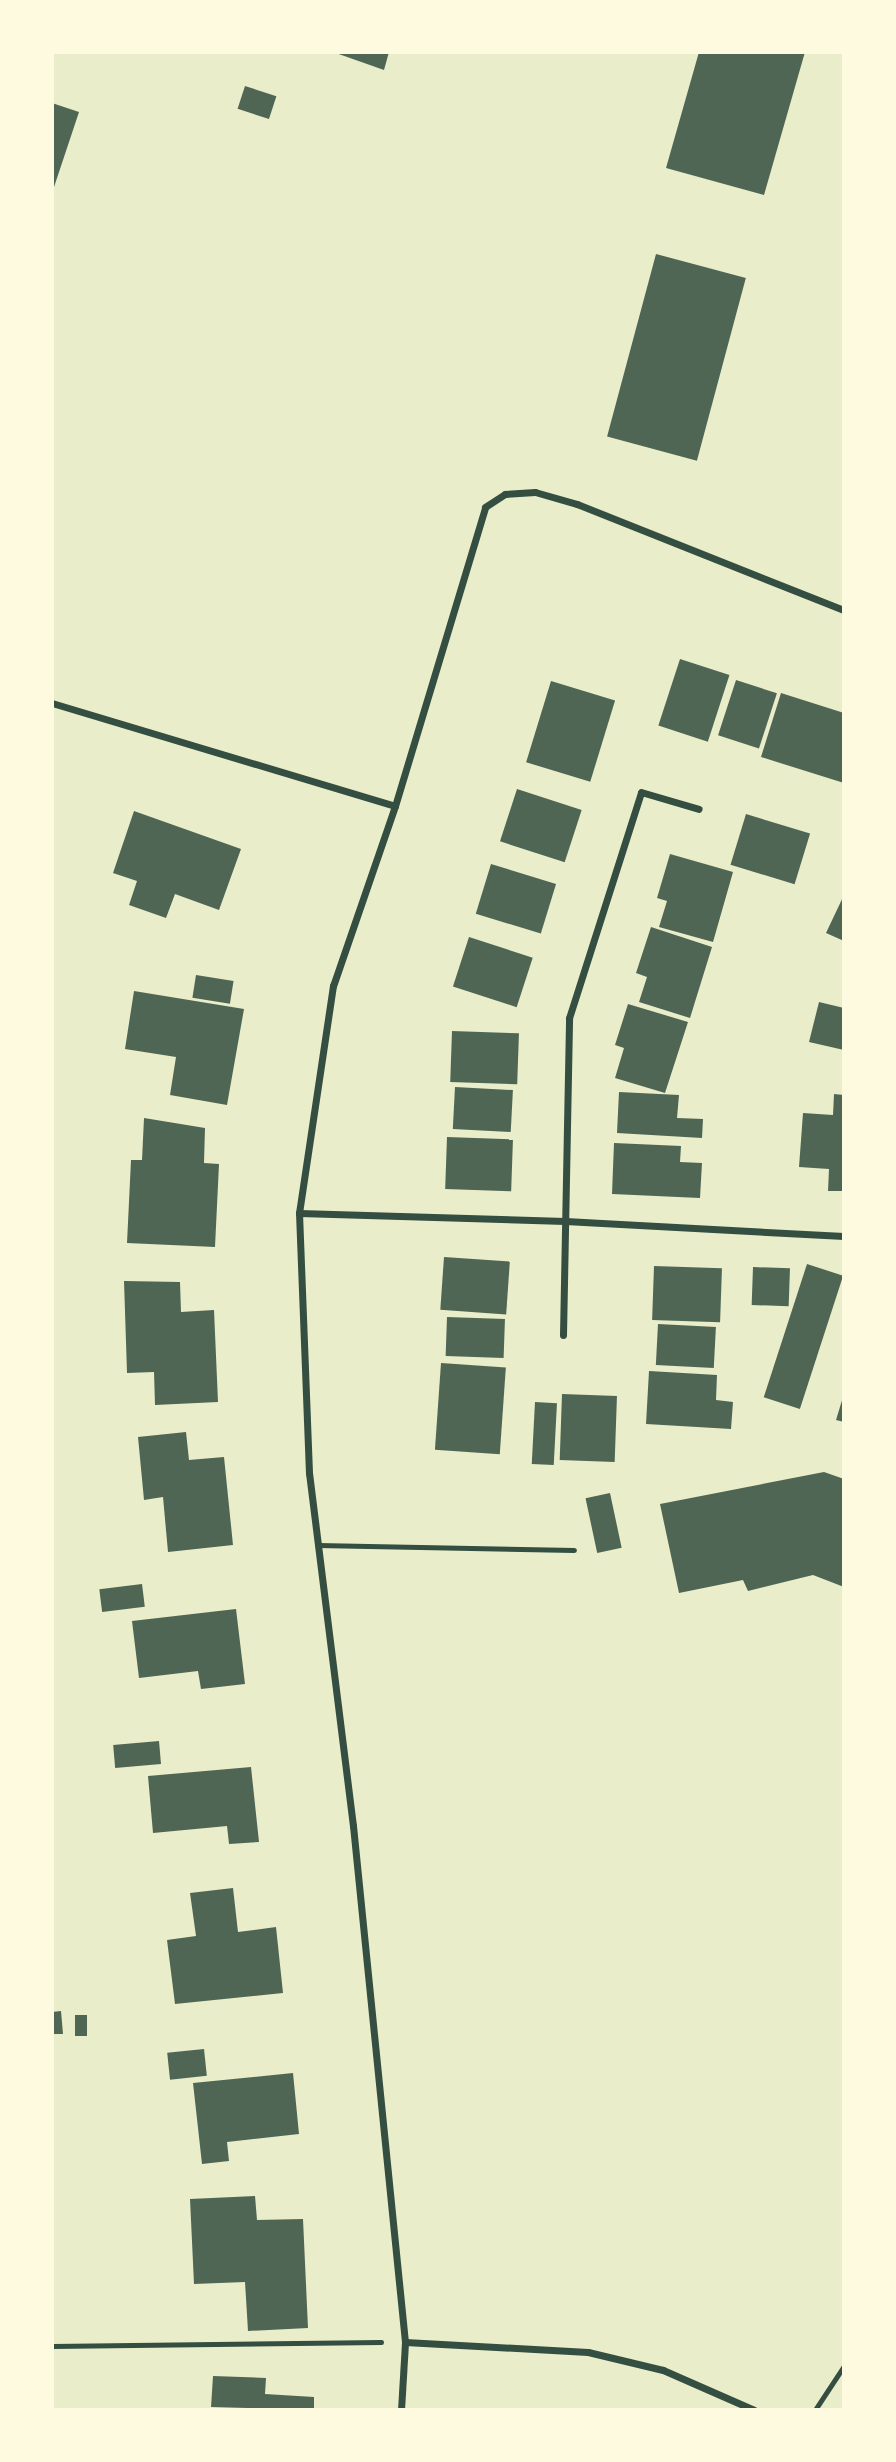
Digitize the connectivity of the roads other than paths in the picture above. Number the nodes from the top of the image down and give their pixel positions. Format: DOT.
graph roads {
  1 [pos="844,610"];
  2 [pos="52,703"];
  3 [pos="395,806"];
  4 [pos="699,809"];
  5 [pos="299,1213"];
  6 [pos="565,1221"];
  7 [pos="844,1236"];
  8 [pos="563,1335"];
  9 [pos="317,1545"];
  10 [pos="574,1550"];
  11 [pos="405,2342"];
  12 [pos="401,2410"];
  13 [pos="754,2410"];
  1 -- 3 [label="street"];
  2 -- 3 [label="street"];
  3 -- 5 [label="street"];
  4 -- 6 [label="street"];
  5 -- 6 [label="street"];
  5 -- 9 [label="street"];
  6 -- 7 [label="street"];
  6 -- 8 [label="street"];
  9 -- 10 [label="lane"];
  9 -- 11 [label="street"];
  11 -- 12 [label="street"];
  11 -- 13 [label="street"];
}
